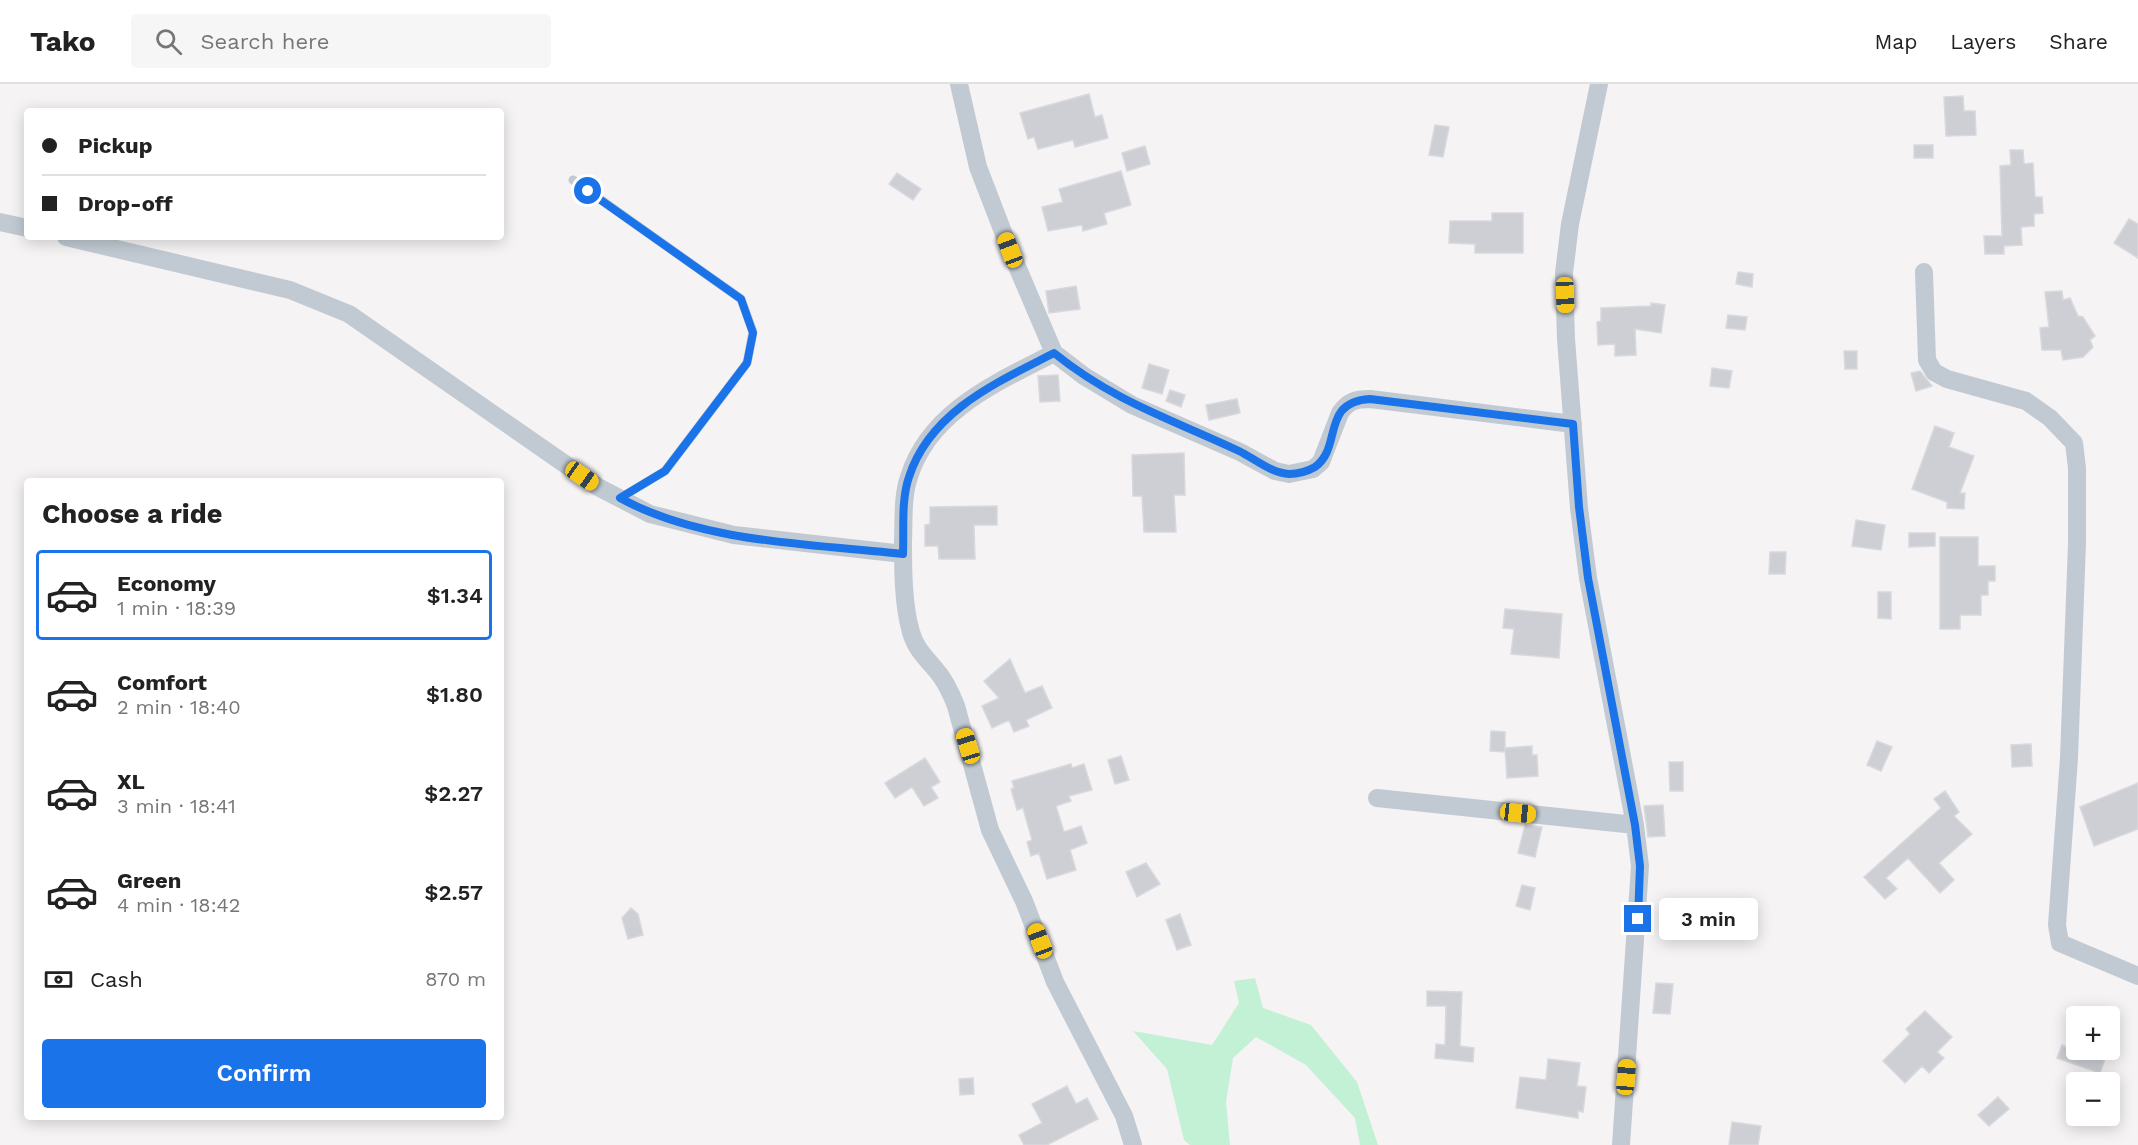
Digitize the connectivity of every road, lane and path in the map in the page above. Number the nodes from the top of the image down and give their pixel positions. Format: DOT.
graph roads {
  1 [pos="959,84"];
  2 [pos="1599,84"];
  3 [pos="573,180"];
  4 [pos="0,222"];
  5 [pos="24,227"];
  6 [pos="79,240"];
  7 [pos="1924,272"];
  8 [pos="1054,353"];
  9 [pos="1573,424"];
  10 [pos="620,498"];
  11 [pos="903,554"];
  12 [pos="1377,798"];
  13 [pos="1635,825"];
  14 [pos="2138,976"];
  15 [pos="1133,1145"];
  16 [pos="1621,1145"];
  1 -- 8 [label="street"];
  2 -- 9 [label="street"];
  3 -- 10 [label="lane"];
  4 -- 5 [label="street"];
  6 -- 10 [label="street"];
  7 -- 14 [label="street"];
  8 -- 9 [label="street"];
  8 -- 11 [label="street"];
  9 -- 13 [label="street"];
  10 -- 11 [label="street"];
  11 -- 15 [label="street"];
  12 -- 13 [label="street"];
  13 -- 16 [label="street"];
}
